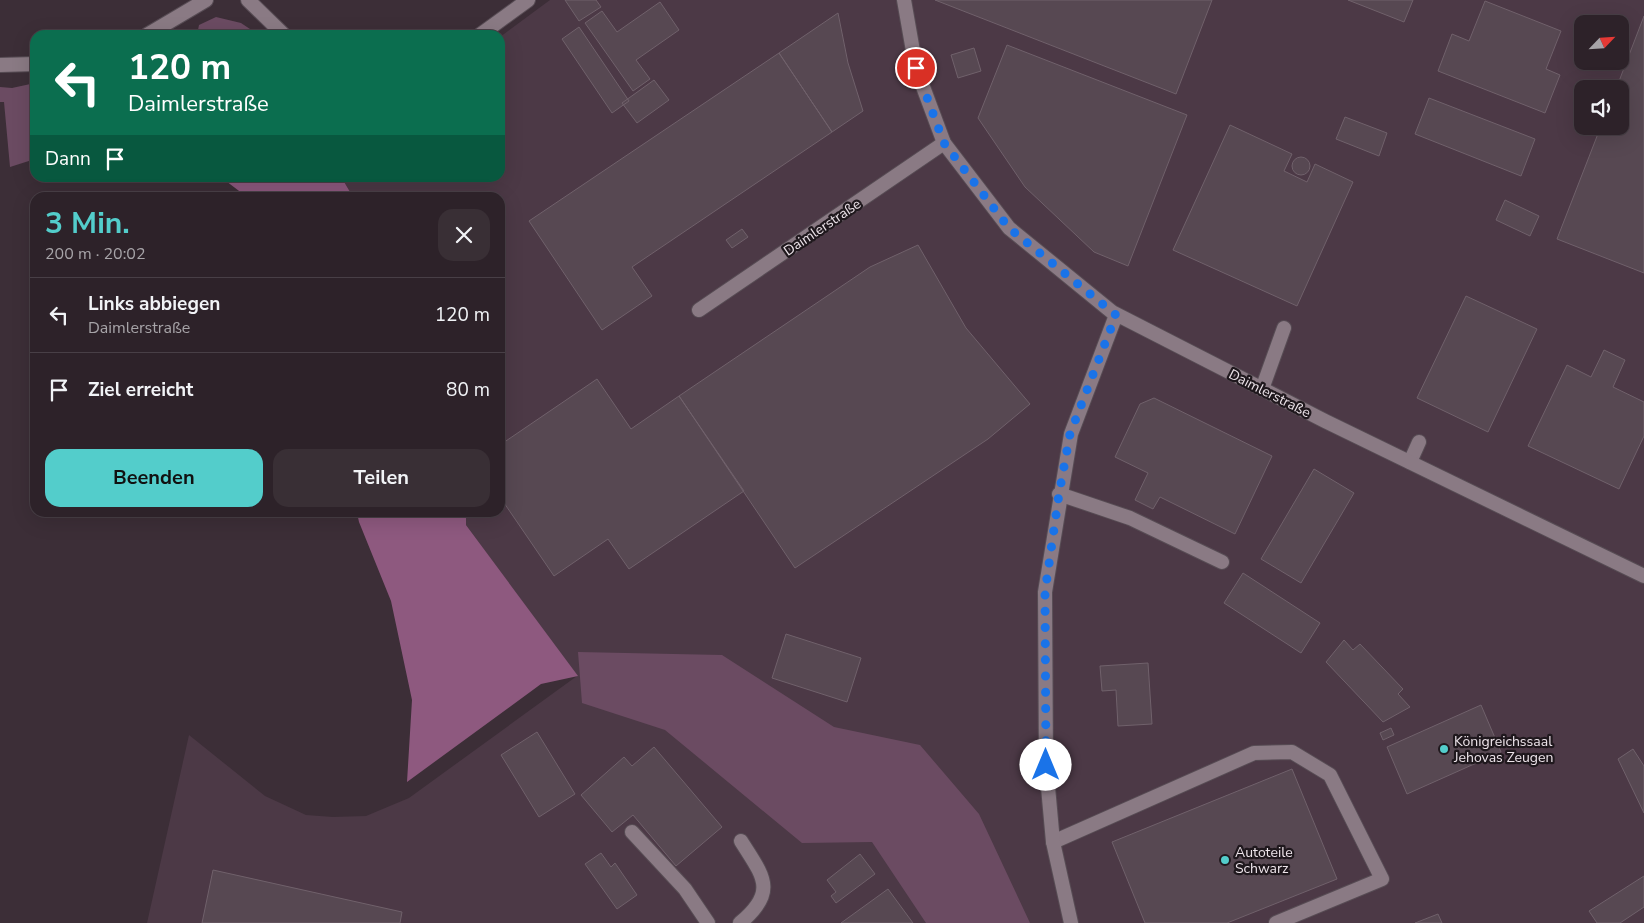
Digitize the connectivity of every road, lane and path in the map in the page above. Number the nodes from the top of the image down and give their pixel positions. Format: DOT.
graph roads {
  1 [pos="206,0"];
  2 [pos="248,0"];
  3 [pos="528,0"];
  4 [pos="904,0"];
  5 [pos="155,30"];
  6 [pos="279,30"];
  7 [pos="487,30"];
  8 [pos="0,65"];
  9 [pos="30,65"];
  10 [pos="944,143"];
  11 [pos="699,310"];
  12 [pos="1116,315"];
  13 [pos="1284,328"];
  14 [pos="1262,389"];
  15 [pos="1419,442"];
  16 [pos="1410,462"];
  17 [pos="1059,494"];
  18 [pos="1222,562"];
  19 [pos="1644,576"];
  20 [pos="632,832"];
  21 [pos="741,841"];
  22 [pos="1053,842"];
  23 [pos="708,923"];
  24 [pos="740,923"];
  25 [pos="1071,923"];
  26 [pos="1276,923"];
  1 -- 5 [label="street"];
  2 -- 6 [label="street"];
  3 -- 7 [label="street"];
  4 -- 10 [label="street, Daimlerstraße"];
  8 -- 9 [label="street"];
  10 -- 11 [label="street, Daimlerstraße"];
  10 -- 12 [label="street, Daimlerstraße"];
  12 -- 14 [label="street, Daimlerstraße"];
  12 -- 17 [label="street"];
  13 -- 14 [label="street"];
  14 -- 16 [label="street, Daimlerstraße"];
  15 -- 16 [label="street"];
  16 -- 19 [label="street, Daimlerstraße"];
  17 -- 18 [label="street"];
  17 -- 22 [label="street"];
  20 -- 23 [label="street"];
  21 -- 24 [label="street"];
  22 -- 25 [label="street"];
  22 -- 26 [label="street"];
}
